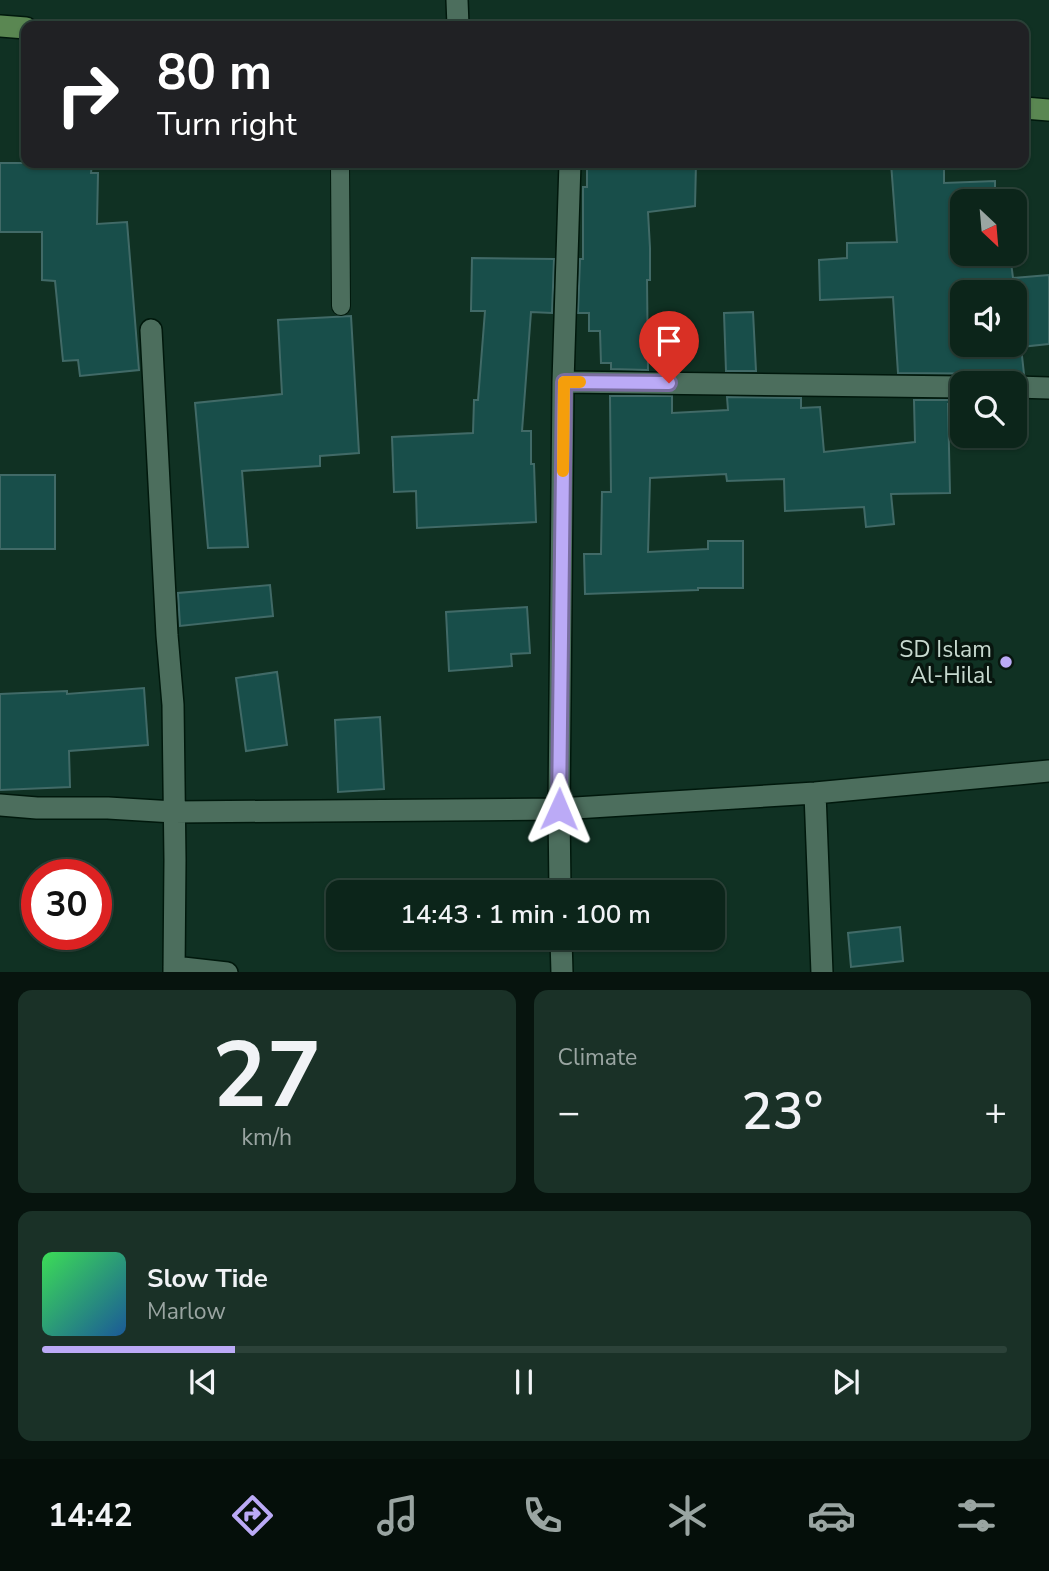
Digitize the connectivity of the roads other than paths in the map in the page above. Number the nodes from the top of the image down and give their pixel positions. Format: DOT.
graph roads {
  1 [pos="457,0"];
  2 [pos="458,21"];
  3 [pos="0,26"];
  4 [pos="21,28"];
  5 [pos="1029,108"];
  6 [pos="1049,110"];
  7 [pos="340,168"];
  8 [pos="570,168"];
  9 [pos="341,306"];
  10 [pos="150,330"];
  11 [pos="564,382"];
  12 [pos="950,387"];
  13 [pos="1027,387"];
  14 [pos="1049,388"];
  15 [pos="1049,771"];
  16 [pos="814,793"];
  17 [pos="0,805"];
  18 [pos="559,809"];
  19 [pos="174,812"];
  20 [pos="560,880"];
  21 [pos="561,950"];
  22 [pos="174,970"];
  23 [pos="228,972"];
  24 [pos="562,972"];
  25 [pos="822,972"];
  1 -- 2 [label="street"];
  3 -- 4 [label="main road"];
  5 -- 6 [label="main road"];
  7 -- 9 [label="lane"];
  8 -- 11 [label="street"];
  10 -- 19 [label="street"];
  11 -- 12 [label="street"];
  11 -- 18 [label="street"];
  13 -- 14 [label="street"];
  15 -- 16 [label="street"];
  16 -- 18 [label="street"];
  16 -- 25 [label="street"];
  17 -- 19 [label="street"];
  18 -- 19 [label="street"];
  18 -- 20 [label="street"];
  19 -- 22 [label="street"];
  21 -- 24 [label="street"];
  22 -- 23 [label="street"];
}
